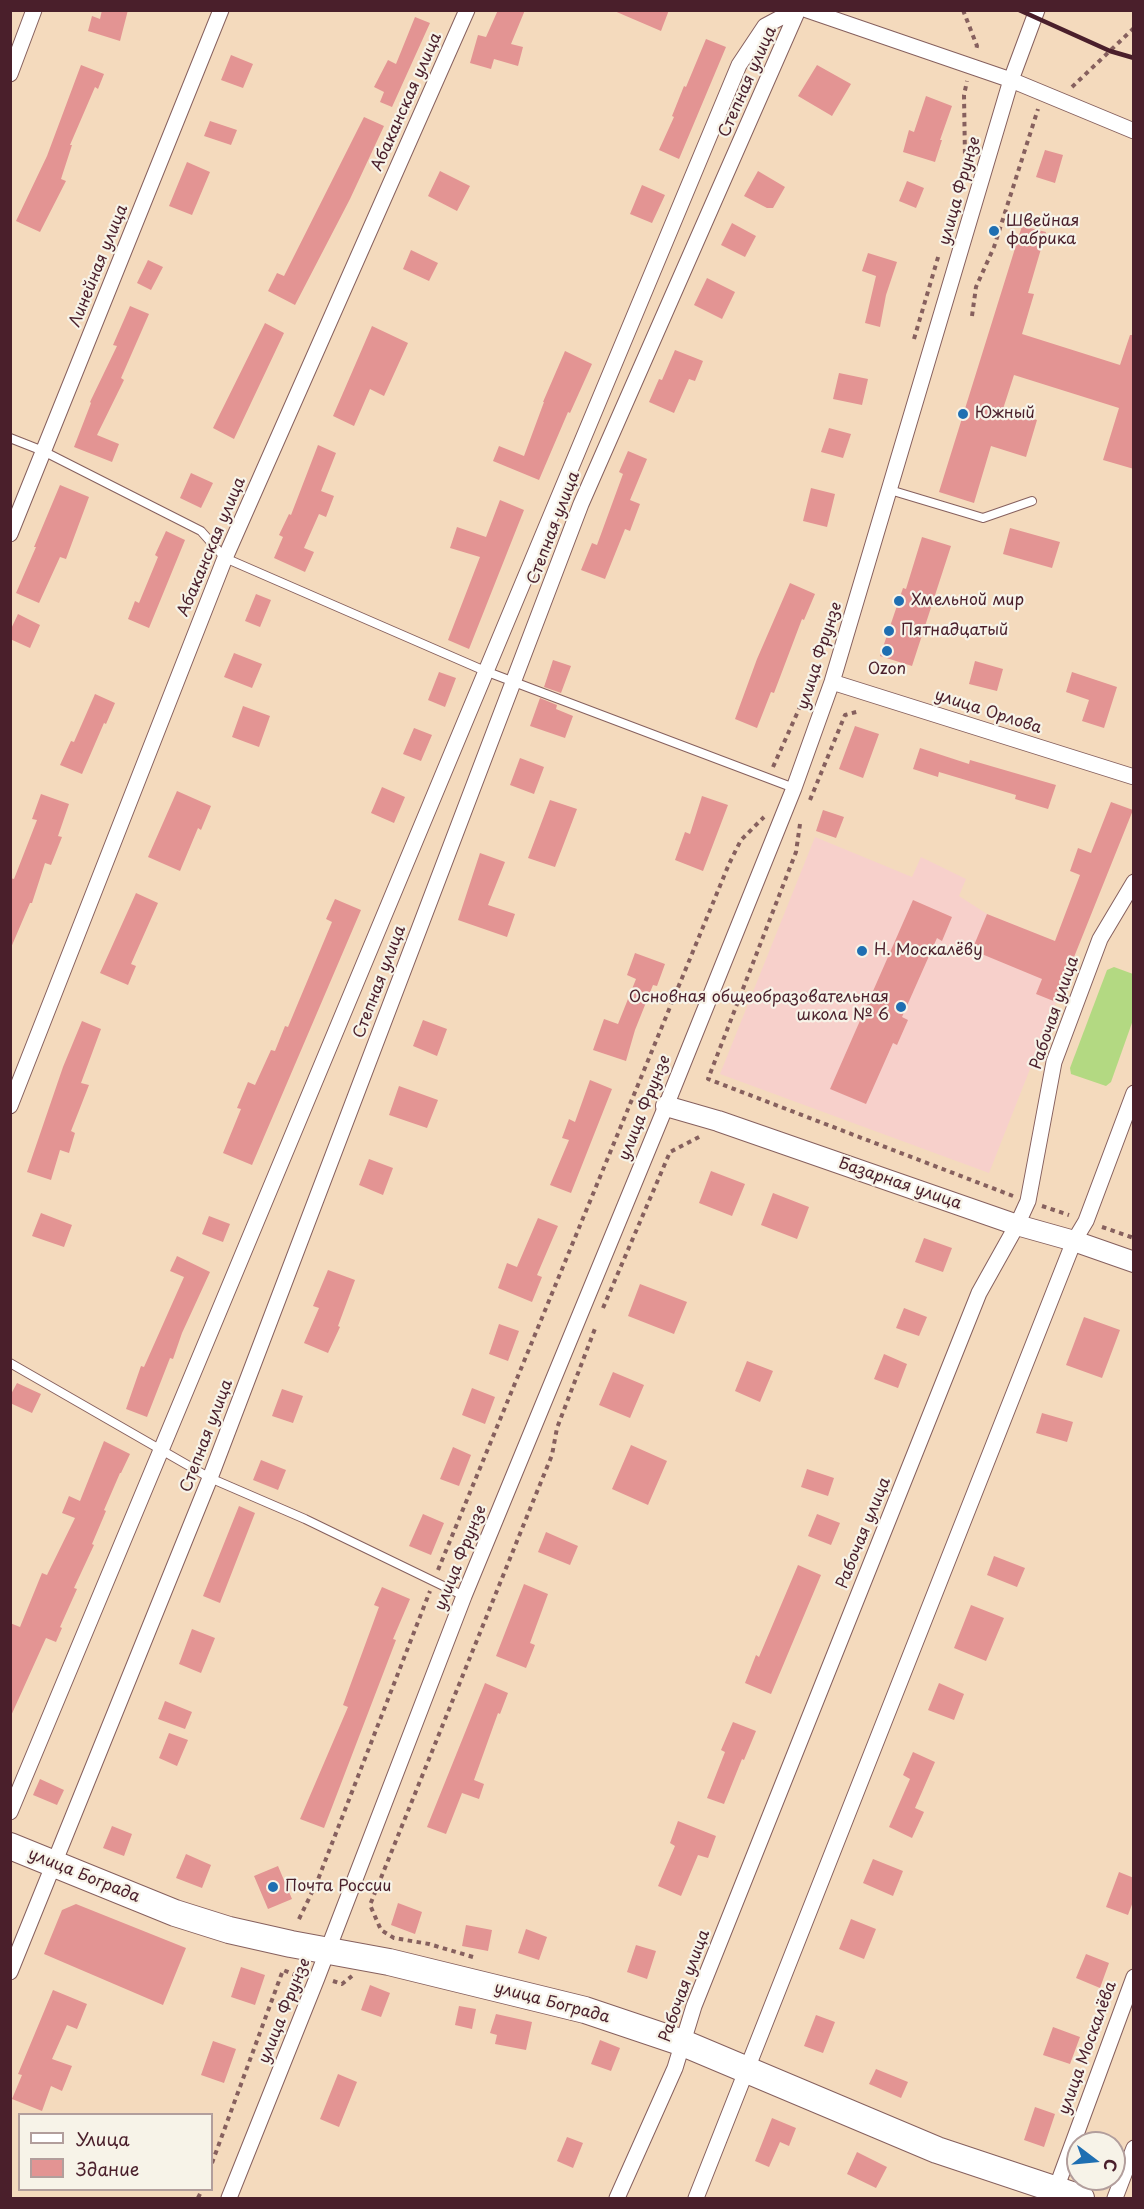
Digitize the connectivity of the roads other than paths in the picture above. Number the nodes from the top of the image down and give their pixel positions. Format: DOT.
graph roads {
  1 [pos="34,10"];
  2 [pos="221,10"];
  3 [pos="467,10"];
  4 [pos="797,10"];
  5 [pos="807,10"];
  6 [pos="1037,10"];
  7 [pos="10,74"];
  8 [pos="1011,80"];
  9 [pos="1134,131"];
  10 [pos="10,438"];
  11 [pos="44,452"];
  12 [pos="890,490"];
  13 [pos="1032,501"];
  14 [pos="10,534"];
  15 [pos="225,558"];
  16 [pos="485,671"];
  17 [pos="514,682"];
  18 [pos="832,682"];
  19 [pos="1134,777"];
  20 [pos="794,788"];
  21 [pos="1134,882"];
  22 [pos="1134,1093"];
  23 [pos="10,1106"];
  24 [pos="666,1106"];
  25 [pos="1017,1225"];
  26 [pos="1074,1241"];
  27 [pos="1134,1262"];
  28 [pos="10,1363"];
  29 [pos="163,1450"];
  30 [pos="210,1478"];
  31 [pos="464,1596"];
  32 [pos="10,1812"];
  33 [pos="10,1846"];
  34 [pos="54,1863"];
  35 [pos="328,1951"];
  36 [pos="10,1972"];
  37 [pos="1134,1977"];
  38 [pos="683,2043"];
  39 [pos="748,2070"];
  40 [pos="1134,2148"];
  41 [pos="1053,2195"];
  42 [pos="230,2199"];
  43 [pos="617,2199"];
  44 [pos="696,2199"];
  45 [pos="1081,2199"];
  46 [pos="1115,2199"];
  1 -- 7 [label="street"];
  2 -- 11 [label="street, Линейная улица"];
  3 -- 15 [label="street, Абаканская улица"];
  4 -- 16 [label="street, Степная улица"];
  4 -- 17 [label="street, Степная улица"];
  5 -- 8 [label="street"];
  6 -- 8 [label="street, улица Фрунзе"];
  8 -- 9 [label="street"];
  8 -- 12 [label="street, улица Фрунзе"];
  10 -- 11 [label="lane"];
  11 -- 14 [label="street, Линейная улица"];
  11 -- 15 [label="lane"];
  12 -- 13 [label="lane"];
  12 -- 18 [label="street, улица Фрунзе"];
  15 -- 16 [label="lane"];
  15 -- 23 [label="street, Абаканская улица"];
  16 -- 17 [label="lane"];
  16 -- 29 [label="street, Степная улица"];
  17 -- 20 [label="lane"];
  17 -- 30 [label="street, Степная улица"];
  18 -- 19 [label="street, улица Орлова"];
  18 -- 20 [label="street, улица Фрунзе"];
  20 -- 24 [label="street, улица Фрунзе"];
  21 -- 25 [label="street, Рабочая улица"];
  22 -- 26 [label="street"];
  24 -- 25 [label="street, Базарная улица"];
  24 -- 31 [label="street, улица Фрунзе"];
  25 -- 26 [label="street, Базарная улица"];
  25 -- 38 [label="street, Рабочая улица"];
  26 -- 27 [label="street, Базарная улица"];
  26 -- 39 [label="street"];
  28 -- 29 [label="lane"];
  29 -- 30 [label="lane"];
  29 -- 32 [label="street, Степная улица"];
  30 -- 31 [label="lane"];
  30 -- 34 [label="street, Степная улица"];
  31 -- 35 [label="street, улица Фрунзе"];
  33 -- 34 [label="main road, улица Бограда"];
  34 -- 35 [label="main road, улица Бограда"];
  34 -- 36 [label="street, Степная улица"];
  35 -- 38 [label="main road, улица Бограда"];
  35 -- 42 [label="street, улица Фрунзе"];
  37 -- 41 [label="street, улица Москалёва"];
  38 -- 39 [label="main road, улица Бограда"];
  38 -- 43 [label="street, Рабочая улица"];
  39 -- 41 [label="main road, улица Бограда"];
  39 -- 44 [label="street"];
  40 -- 46 [label="street"];
  41 -- 45 [label="main road, улица Бограда"];
}
